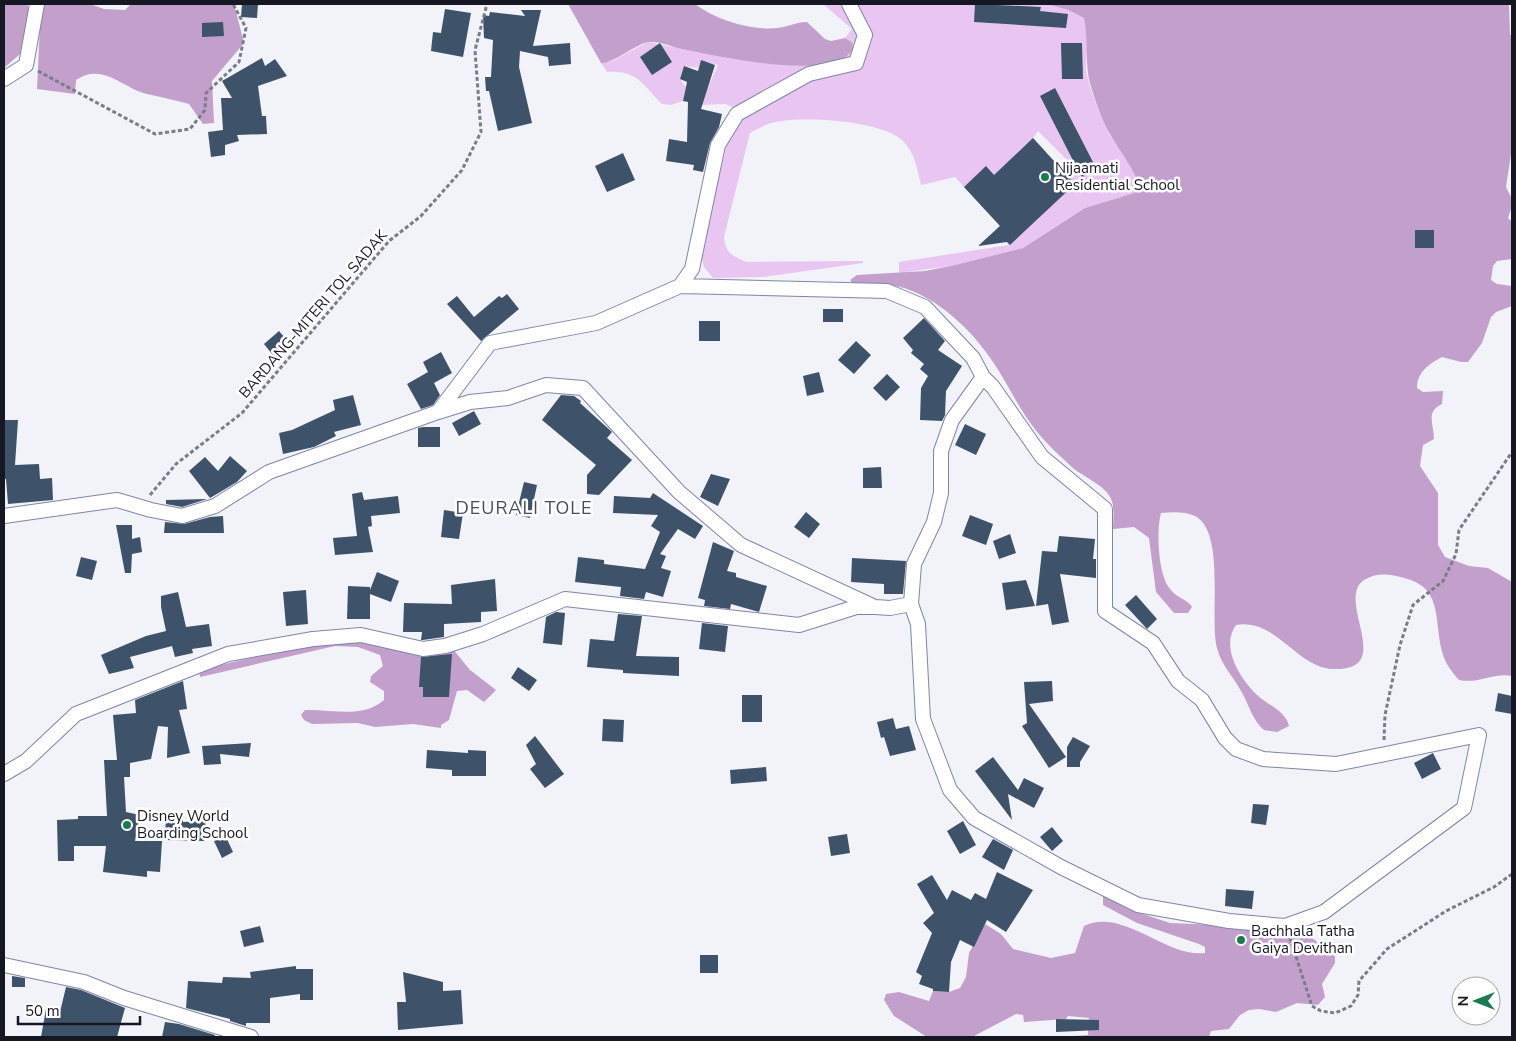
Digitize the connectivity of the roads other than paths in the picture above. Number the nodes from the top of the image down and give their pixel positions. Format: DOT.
graph roads {
  1 [pos="37,4"];
  2 [pos="849,4"];
  3 [pos="4,80"];
  4 [pos="680,286"];
  5 [pos="982,377"];
  6 [pos="438,412"];
  7 [pos="4,516"];
  8 [pos="911,604"];
  9 [pos="875,607"];
  10 [pos="4,774"];
  11 [pos="4,965"];
  12 [pos="252,1037"];
  1 -- 3 [label="street"];
  2 -- 4 [label="street"];
  4 -- 5 [label="street"];
  4 -- 6 [label="street"];
  5 -- 8 [label="street"];
  5 -- 8 [label="street"];
  6 -- 7 [label="street"];
  6 -- 9 [label="street"];
  8 -- 9 [label="street"];
  9 -- 10 [label="street"];
  11 -- 12 [label="street"];
}
